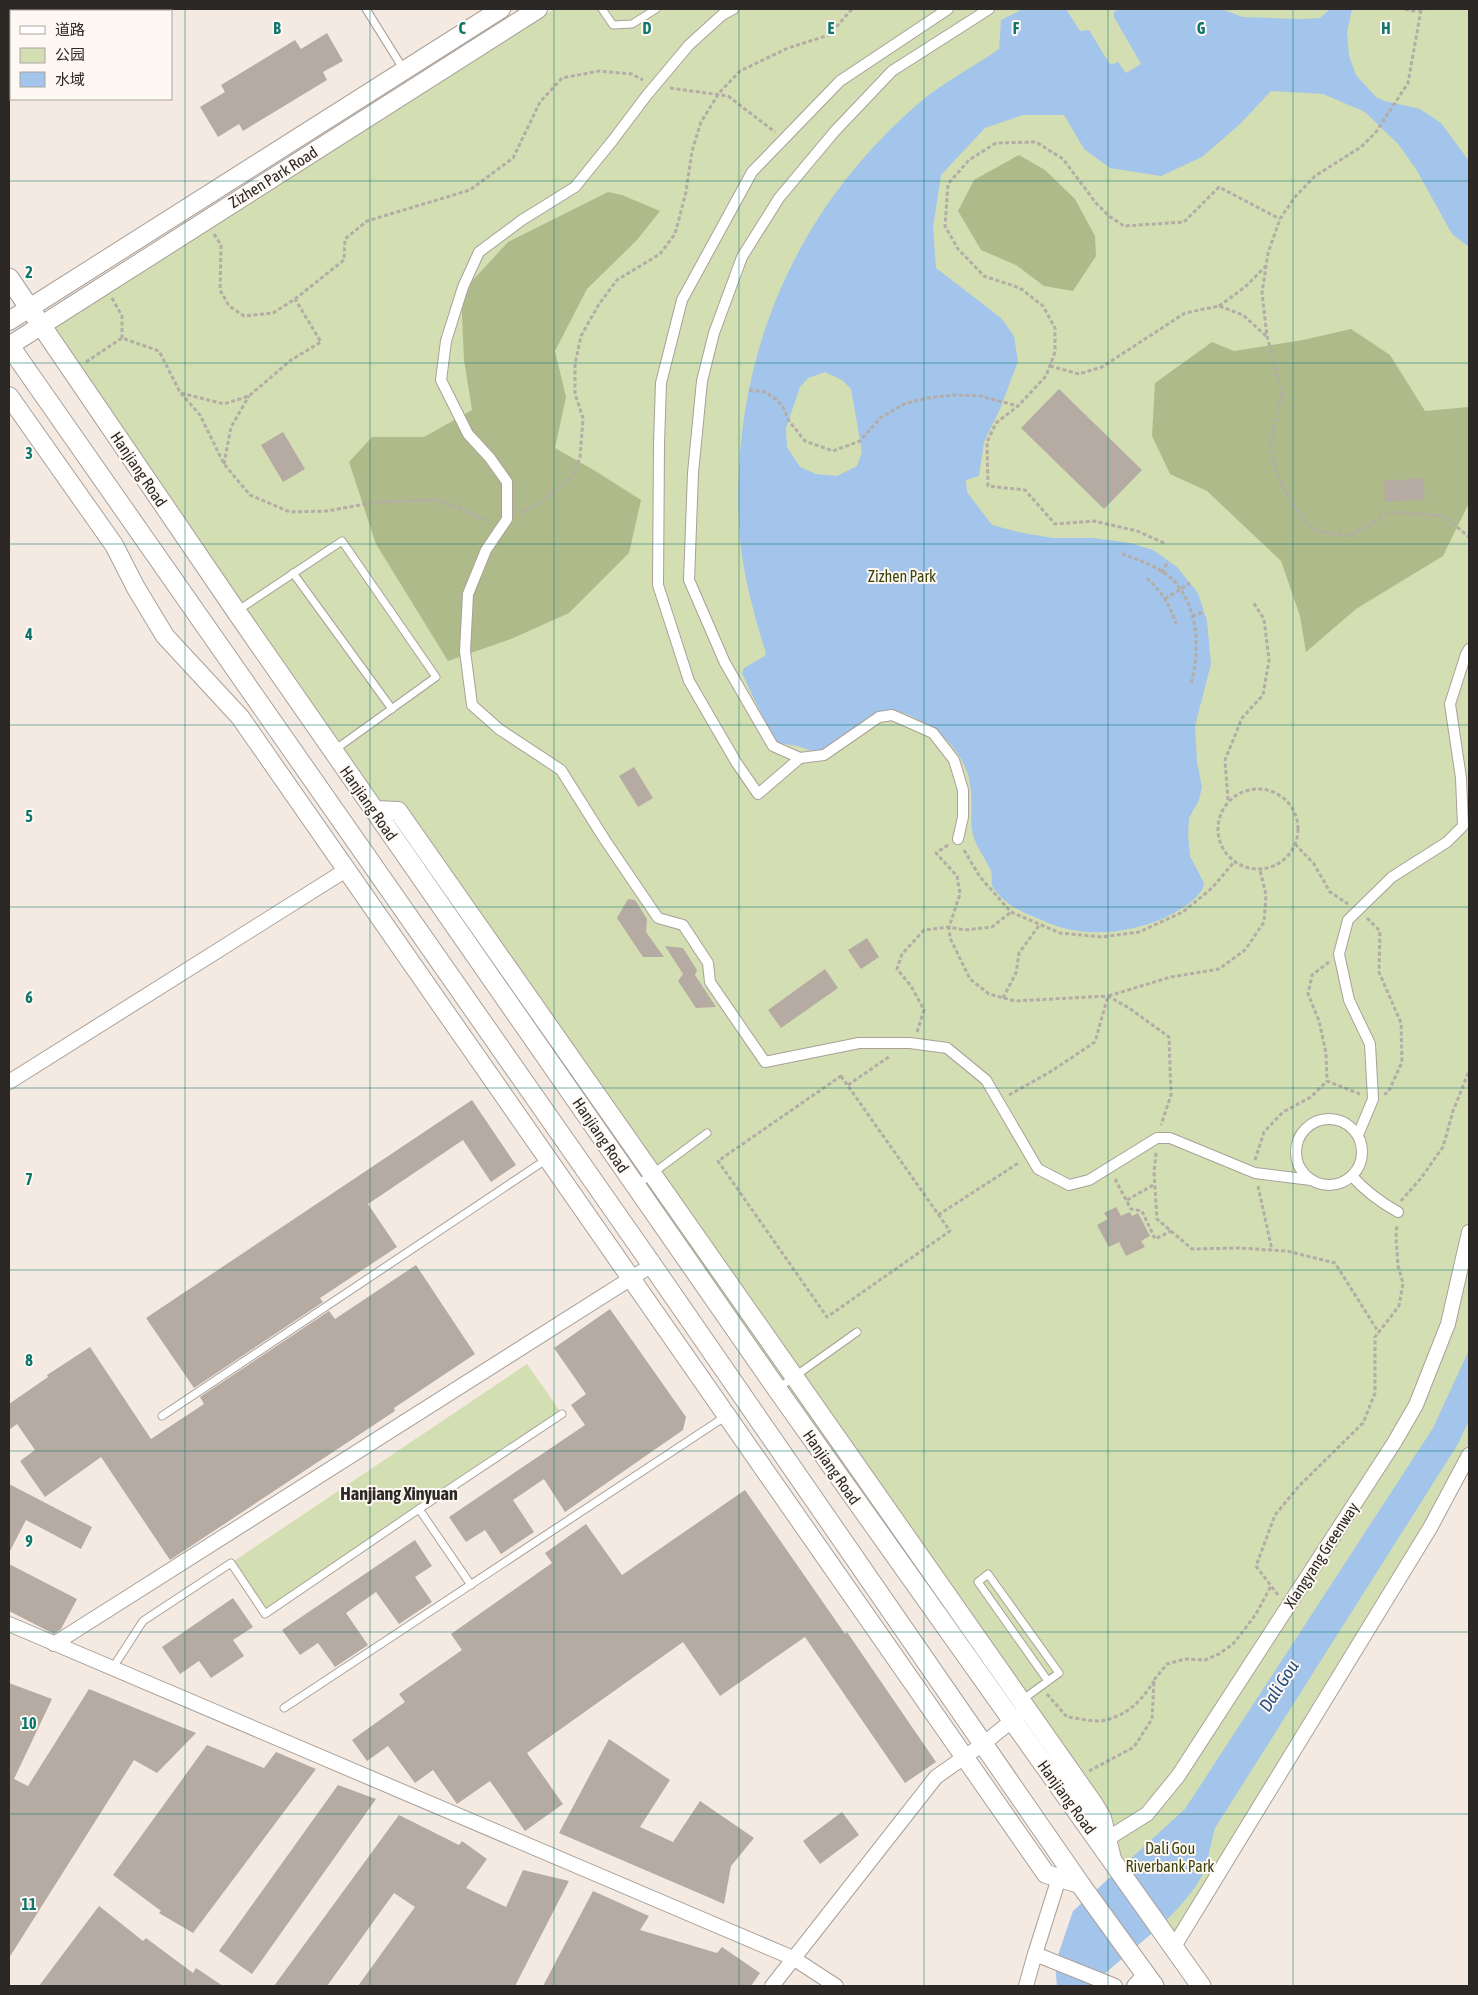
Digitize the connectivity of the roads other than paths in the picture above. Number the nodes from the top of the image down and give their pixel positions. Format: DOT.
graph roads {
  1 [pos="366,9"];
  2 [pos="501,9"];
  3 [pos="538,9"];
  4 [pos="602,9"];
  5 [pos="656,9"];
  6 [pos="733,9"];
  7 [pos="948,9"];
  8 [pos="989,9"];
  9 [pos="404,70"];
  10 [pos="9,278"];
  11 [pos="30,307"];
  12 [pos="9,321"];
  13 [pos="42,324"];
  14 [pos="9,346"];
  15 [pos="9,396"];
  16 [pos="293,573"];
  17 [pos="236,611"];
  18 [pos="1469,649"];
  19 [pos="392,709"];
  20 [pos="333,751"];
  21 [pos="800,758"];
  22 [pos="374,810"];
  23 [pos="958,839"];
  24 [pos="346,870"];
  25 [pos="9,1082"];
  26 [pos="707,1133"];
  27 [pos="1358,1135"];
  28 [pos="547,1159"];
  29 [pos="652,1174"];
  30 [pos="1352,1176"];
  31 [pos="1311,1180"];
  32 [pos="635,1186"];
  33 [pos="1398,1212"];
  34 [pos="1469,1232"];
  35 [pos="652,1264"];
  36 [pos="631,1278"];
  37 [pos="857,1332"];
  38 [pos="794,1376"];
  39 [pos="777,1389"];
  40 [pos="562,1414"];
  41 [pos="162,1416"];
  42 [pos="726,1416"];
  43 [pos="1469,1455"];
  44 [pos="419,1508"];
  45 [pos="470,1585"];
  46 [pos="9,1624"];
  47 [pos="54,1644"];
  48 [pos="112,1668"];
  49 [pos="1048,1680"];
  50 [pos="1024,1705"];
  51 [pos="284,1708"];
  52 [pos="1009,1717"];
  53 [pos="983,1744"];
  54 [pos="964,1758"];
  55 [pos="1107,1839"];
  56 [pos="1112,1860"];
  57 [pos="1059,1878"];
  58 [pos="1080,1884"];
  59 [pos="1173,1948"];
  60 [pos="1035,1954"];
  61 [pos="793,1958"];
  62 [pos="1144,1982"];
  63 [pos="1111,1985"];
  64 [pos="772,1986"];
  65 [pos="836,1986"];
  66 [pos="1026,1986"];
  67 [pos="1201,1986"];
  1 -- 9 [label="lane"];
  2 -- 9 [label="street, Zizhen Park Road"];
  3 -- 13 [label="street, Zizhen Park Road"];
  4 -- 5 [label="lane"];
  6 -- 31 [label="street"];
  7 -- 21 [label="street"];
  8 -- 21 [label="street"];
  9 -- 11 [label="street, Zizhen Park Road"];
  10 -- 11 [label="main road, Hanjiang Road"];
  11 -- 12 [label="street, Zizhen Park Road"];
  11 -- 13 [label="main road, Hanjiang Road"];
  13 -- 14 [label="street, Zizhen Park Road"];
  13 -- 17 [label="main road, Hanjiang Road"];
  14 -- 35 [label="main road, Hanjiang Road"];
  15 -- 24 [label="street"];
  16 -- 17 [label="lane"];
  16 -- 19 [label="lane"];
  16 -- 19 [label="lane"];
  17 -- 20 [label="main road, Hanjiang Road"];
  18 -- 27 [label="street"];
  19 -- 20 [label="lane"];
  20 -- 22 [label="main road, Hanjiang Road"];
  21 -- 23 [label="street"];
  22 -- 29 [label="street"];
  22 -- 32 [label="main road, Hanjiang Road"];
  24 -- 25 [label="street"];
  24 -- 28 [label="street"];
  26 -- 29 [label="lane"];
  27 -- 30 [label="street"];
  27 -- 31 [label="street"];
  28 -- 36 [label="street"];
  28 -- 41 [label="lane"];
  29 -- 32 [label="lane"];
  29 -- 38 [label="street"];
  30 -- 31 [label="street"];
  30 -- 33 [label="street"];
  32 -- 39 [label="main road, Hanjiang Road"];
  34 -- 55 [label="street, Xiangyang Greenway"];
  35 -- 36 [label="street"];
  35 -- 53 [label="main road, Hanjiang Road"];
  36 -- 42 [label="street"];
  36 -- 47 [label="street"];
  37 -- 38 [label="lane"];
  38 -- 39 [label="lane"];
  38 -- 50 [label="street"];
  39 -- 52 [label="main road, Hanjiang Road"];
  40 -- 44 [label="lane"];
  42 -- 45 [label="lane"];
  42 -- 54 [label="street"];
  43 -- 59 [label="street"];
  44 -- 45 [label="lane"];
  44 -- 48 [label="lane"];
  45 -- 51 [label="lane"];
  46 -- 47 [label="street"];
  47 -- 48 [label="street"];
  48 -- 61 [label="street"];
  49 -- 49 [label="lane"];
  49 -- 50 [label="lane"];
  50 -- 52 [label="street"];
  50 -- 55 [label="street"];
  52 -- 53 [label="street"];
  52 -- 56 [label="main road, Hanjiang Road"];
  53 -- 54 [label="street"];
  53 -- 58 [label="main road, Hanjiang Road"];
  54 -- 57 [label="street"];
  54 -- 61 [label="street"];
  55 -- 56 [label="street"];
  56 -- 59 [label="main road, Hanjiang Road"];
  57 -- 58 [label="street"];
  57 -- 60 [label="street"];
  58 -- 62 [label="main road, Hanjiang Road"];
  59 -- 67 [label="main road, Hanjiang Road"];
  60 -- 63 [label="street"];
  60 -- 66 [label="street"];
  61 -- 64 [label="street"];
  61 -- 65 [label="street"];
}
